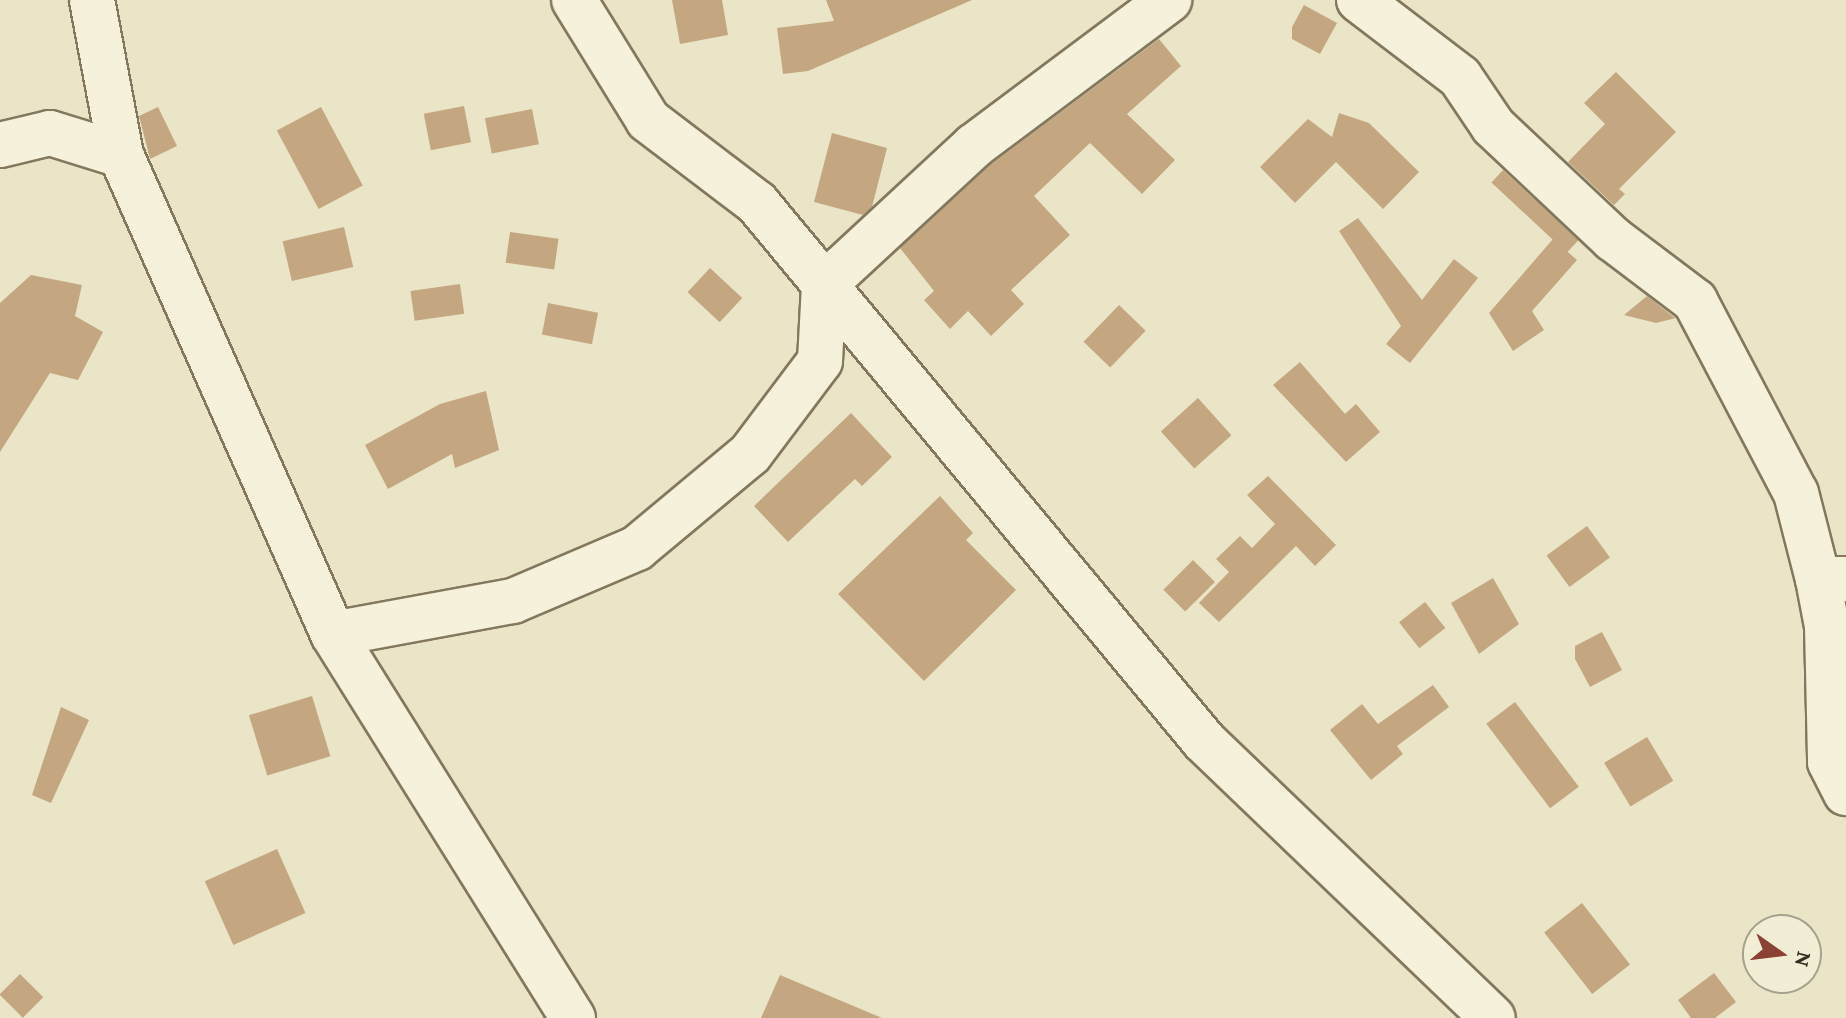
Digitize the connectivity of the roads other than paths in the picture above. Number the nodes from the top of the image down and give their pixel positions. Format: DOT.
graph roads {
  1 [pos="92,0"];
  2 [pos="574,0"];
  3 [pos="1169,0"];
  4 [pos="1359,0"];
  5 [pos="0,145"];
  6 [pos="121,155"];
  7 [pos="824,285"];
  8 [pos="1832,579"];
  9 [pos="333,634"];
  10 [pos="1846,793"];
  11 [pos="573,1018"];
  12 [pos="1493,1018"];
  1 -- 6 [label="street"];
  2 -- 7 [label="street"];
  3 -- 7 [label="street"];
  4 -- 8 [label="street"];
  5 -- 6 [label="street"];
  6 -- 9 [label="street"];
  7 -- 9 [label="street"];
  7 -- 12 [label="street"];
  8 -- 10 [label="street"];
  9 -- 11 [label="street"];
}
